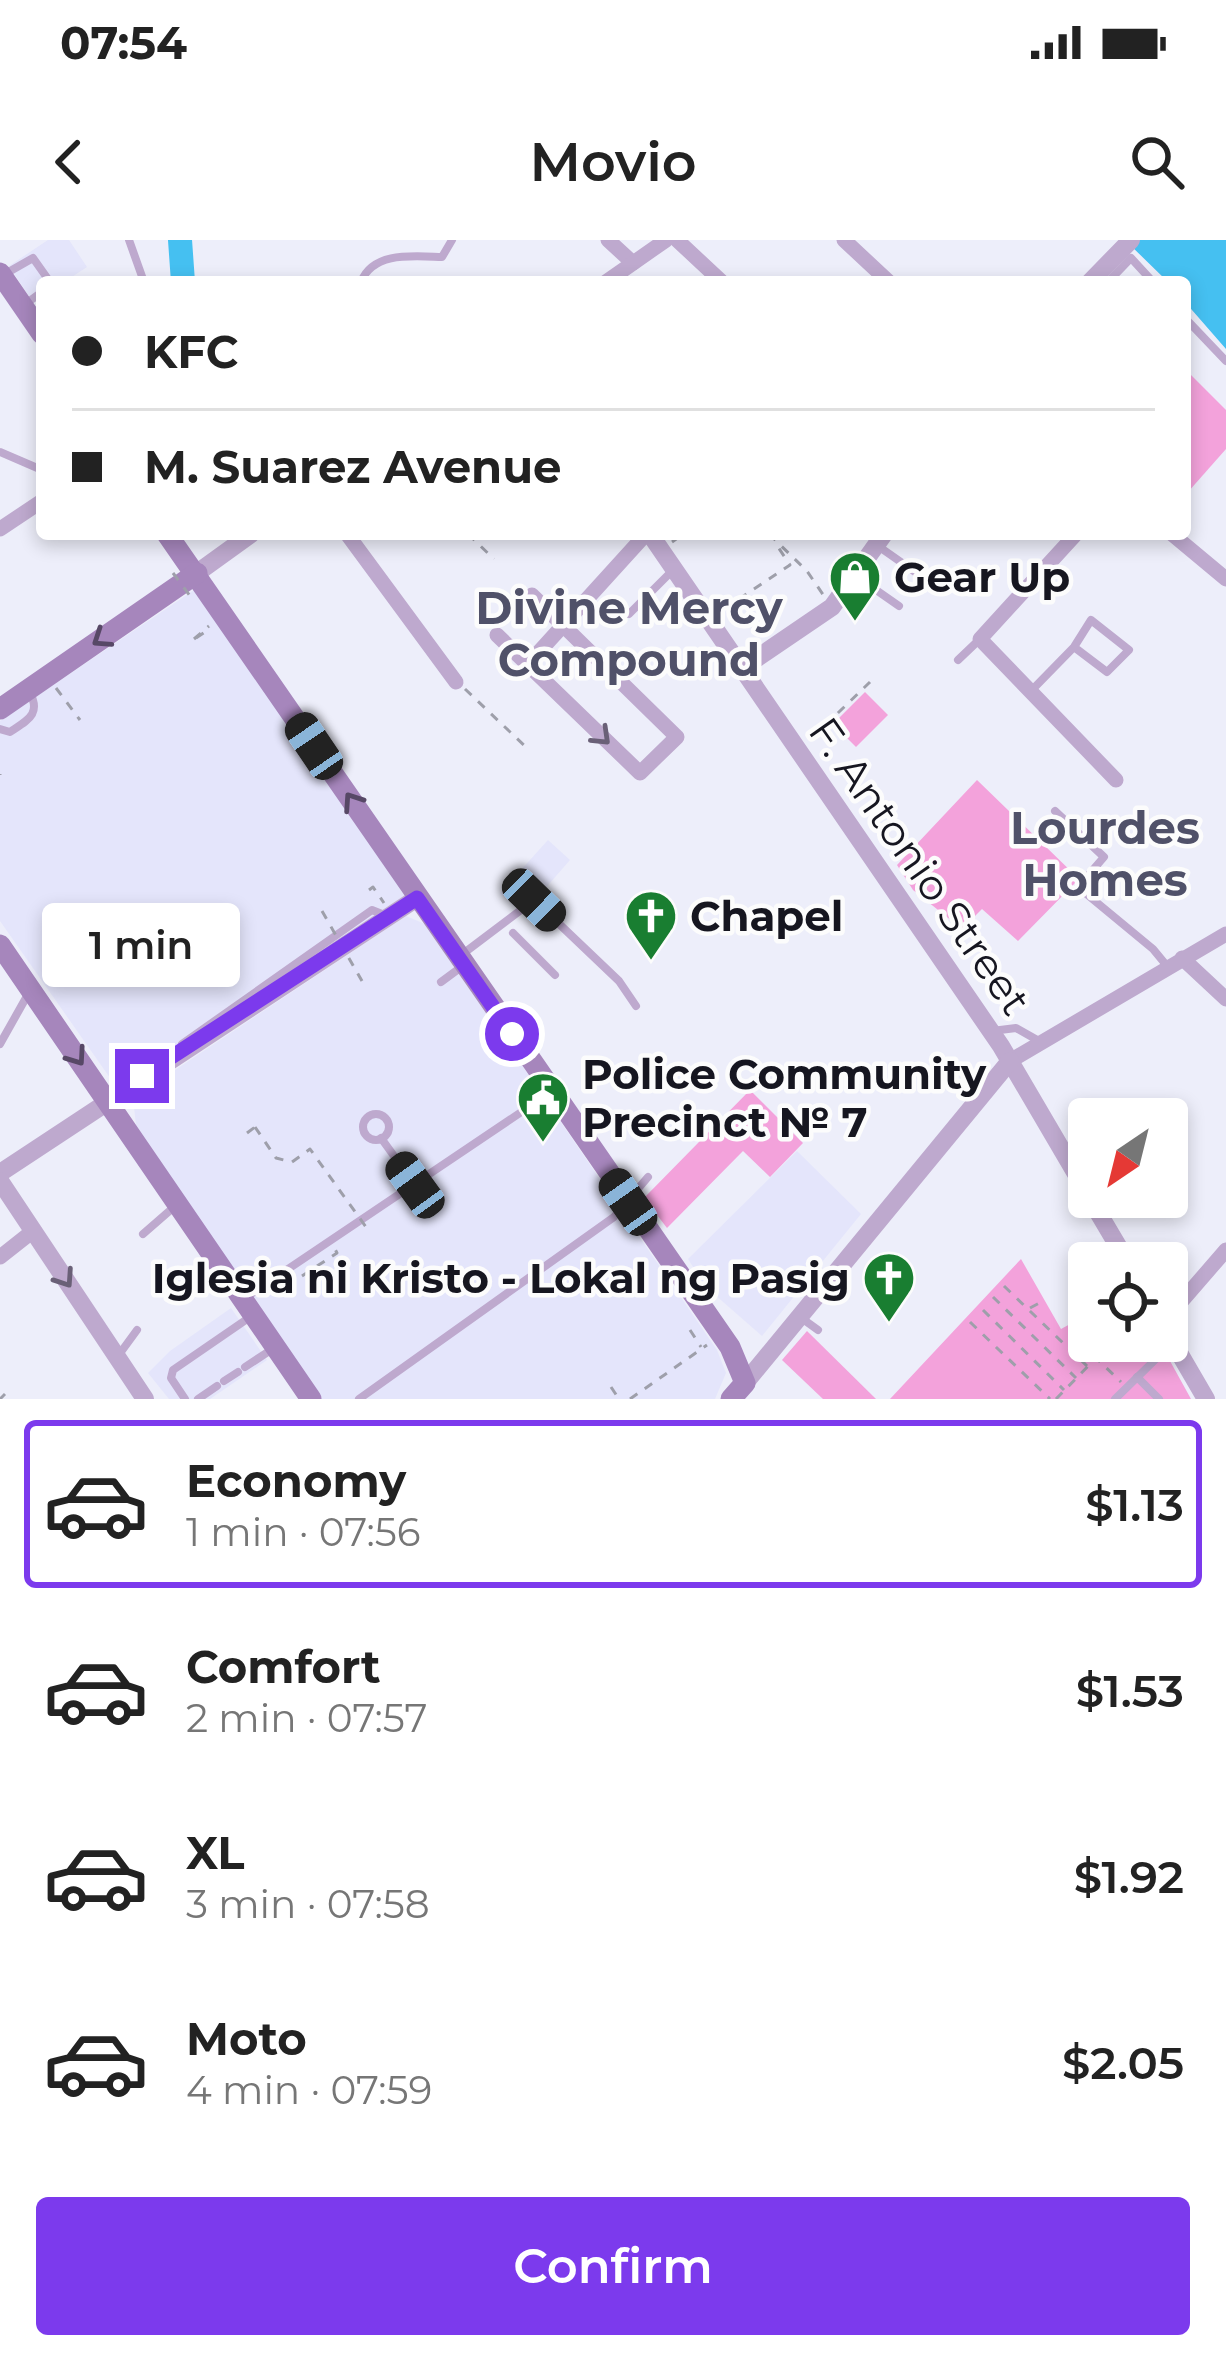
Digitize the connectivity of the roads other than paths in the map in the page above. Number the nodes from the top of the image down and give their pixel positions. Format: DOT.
graph roads {
  1 [pos="129,240"];
  2 [pos="452,240"];
  3 [pos="608,240"];
  4 [pos="666,240"];
  5 [pos="677,240"];
  6 [pos="844,240"];
  7 [pos="1131,240"];
  8 [pos="633,263"];
  9 [pos="1,276"];
  10 [pos="46,276"];
  11 [pos="142,276"];
  12 [pos="364,276"];
  13 [pos="616,276"];
  14 [pos="716,276"];
  15 [pos="883,276"];
  16 [pos="1096,276"];
  17 [pos="1114,276"];
  18 [pos="1148,276"];
  19 [pos="36,296"];
  20 [pos="22,306"];
  21 [pos="1191,325"];
  22 [pos="36,326"];
  23 [pos="1226,362"];
  24 [pos="0,452"];
  25 [pos="36,467"];
  26 [pos="36,505"];
  27 [pos="0,529"];
  28 [pos="170,540"];
  29 [pos="178,540"];
  30 [pos="241,540"];
  31 [pos="351,540"];
  32 [pos="642,540"];
  33 [pos="652,540"];
  34 [pos="881,540"];
  35 [pos="1064,540"];
  36 [pos="1179,540"];
  37 [pos="674,569"];
  38 [pos="185,573"];
  39 [pos="855,576"];
  40 [pos="925,579"];
  41 [pos="1226,579"];
  42 [pos="532,595"];
  43 [pos="899,606"];
  44 [pos="629,614"];
  45 [pos="563,625"];
  46 [pos="497,635"];
  47 [pos="980,640"];
  48 [pos="1074,646"];
  49 [pos="958,660"];
  50 [pos="528,664"];
  51 [pos="741,669"];
  52 [pos="456,682"];
  53 [pos="29,690"];
  54 [pos="1030,691"];
  55 [pos="0,709"];
  56 [pos="0,729"];
  57 [pos="1116,780"];
  58 [pos="1055,812"];
  59 [pos="417,898"];
  60 [pos="390,915"];
  61 [pos="513,933"];
  62 [pos="1226,934"];
  63 [pos="324,943"];
  64 [pos="0,945"];
  65 [pos="461,961"];
  66 [pos="1174,962"];
  67 [pos="315,964"];
  68 [pos="555,975"];
  69 [pos="441,982"];
  70 [pos="31,989"];
  71 [pos="1226,999"];
  72 [pos="636,1006"];
  73 [pos="990,1031"];
  74 [pos="1041,1042"];
  75 [pos="0,1044"];
  76 [pos="166,1060"];
  77 [pos="1010,1061"];
  78 [pos="552,1091"];
  79 [pos="107,1100"];
  80 [pos="381,1138"];
  81 [pos="1068,1161"];
  82 [pos="0,1177"];
  83 [pos="648,1177"];
  84 [pos="415,1185"];
  85 [pos="628,1202"];
  86 [pos="178,1203"];
  87 [pos="33,1231"];
  88 [pos="143,1234"];
  89 [pos="1226,1250"];
  90 [pos="0,1257"];
  91 [pos="1188,1294"];
  92 [pos="249,1306"];
  93 [pos="703,1306"];
  94 [pos="800,1316"];
  95 [pos="137,1330"];
  96 [pos="818,1330"];
  97 [pos="276,1347"];
  98 [pos="117,1357"];
  99 [pos="766,1358"];
  100 [pos="1153,1362"];
  101 [pos="1184,1362"];
  102 [pos="1137,1377"];
  103 [pos="738,1391"];
  104 [pos="1152,1396"];
  105 [pos="145,1399"];
  106 [pos="185,1399"];
  107 [pos="198,1399"];
  108 [pos="311,1399"];
  109 [pos="359,1399"];
  110 [pos="1115,1399"];
  111 [pos="1206,1399"];
  1 -- 11 [label="lane"];
  2 -- 12 [label="lane"];
  3 -- 8 [label="street"];
  4 -- 8 [label="street"];
  5 -- 14 [label="street"];
  6 -- 15 [label="street"];
  7 -- 16 [label="street, bridge"];
  8 -- 13 [label="street"];
  9 -- 10 [label="lane"];
  9 -- 20 [label="main road"];
  17 -- 18 [label="lane"];
  19 -- 20 [label="lane"];
  20 -- 22 [label="main road"];
  21 -- 23 [label="lane"];
  24 -- 25 [label="lane"];
  26 -- 27 [label="street"];
  28 -- 38 [label="main road"];
  29 -- 38 [label="main road"];
  30 -- 38 [label="street"];
  31 -- 52 [label="street"];
  32 -- 45 [label="street"];
  33 -- 37 [label="street, F. Antonio Street"];
  34 -- 39 [label="street"];
  34 -- 40 [label="lane"];
  35 -- 47 [label="street"];
  36 -- 41 [label="street"];
  37 -- 44 [label="lane"];
  37 -- 51 [label="street, F. Antonio Street"];
  38 -- 53 [label="main road, one-way"];
  59 -- 38 [label="main road, one-way"];
  39 -- 43 [label="lane"];
  39 -- 51 [label="street"];
  42 -- 45 [label="street"];
  45 -- 50 [label="street"];
  50 -- 45 [label="street, one-way"];
  46 -- 50 [label="street"];
  47 -- 49 [label="lane"];
  47 -- 54 [label="street"];
  48 -- 48 [label="lane"];
  48 -- 54 [label="lane"];
  51 -- 73 [label="street, F. Antonio Street"];
  53 -- 55 [label="main road"];
  53 -- 56 [label="lane"];
  54 -- 57 [label="street"];
  58 -- 66 [label="lane"];
  59 -- 60 [label="street"];
  59 -- 65 [label="main road"];
  60 -- 63 [label="lane"];
  60 -- 67 [label="street"];
  61 -- 68 [label="lane"];
  62 -- 66 [label="street"];
  63 -- 67 [label="lane"];
  63 -- 76 [label="lane"];
  64 -- 70 [label="main road"];
  65 -- 69 [label="lane"];
  65 -- 72 [label="lane"];
  65 -- 78 [label="main road"];
  66 -- 71 [label="street"];
  66 -- 74 [label="street"];
  67 -- 76 [label="street"];
  70 -- 75 [label="lane"];
  70 -- 79 [label="main road, one-way"];
  73 -- 74 [label="lane"];
  73 -- 77 [label="street, F. Antonio Street"];
  74 -- 77 [label="street"];
  76 -- 79 [label="street"];
  77 -- 81 [label="street, F. Antonio Street"];
  77 -- 94 [label="street"];
  78 -- 84 [label="lane"];
  78 -- 85 [label="main road"];
  79 -- 82 [label="street"];
  79 -- 86 [label="main road"];
  80 -- 84 [label="lane"];
  82 -- 87 [label="street"];
  83 -- 85 [label="lane"];
  84 -- 92 [label="lane"];
  85 -- 93 [label="main road"];
  85 -- 109 [label="lane"];
  86 -- 88 [label="lane"];
  86 -- 92 [label="main road"];
  87 -- 90 [label="street"];
  87 -- 98 [label="street, one-way"];
  89 -- 91 [label="street"];
  92 -- 97 [label="main road"];
  92 -- 106 [label="lane"];
  93 -- 99 [label="street"];
  93 -- 103 [label="main road"];
  94 -- 96 [label="lane"];
  94 -- 99 [label="street"];
  95 -- 98 [label="lane"];
  97 -- 107 [label="lane"];
  97 -- 108 [label="main road"];
  98 -- 105 [label="street"];
  99 -- 103 [label="street"];
  100 -- 102 [label="lane"];
  101 -- 111 [label="street"];
  102 -- 104 [label="lane"];
  102 -- 110 [label="lane"];
}
